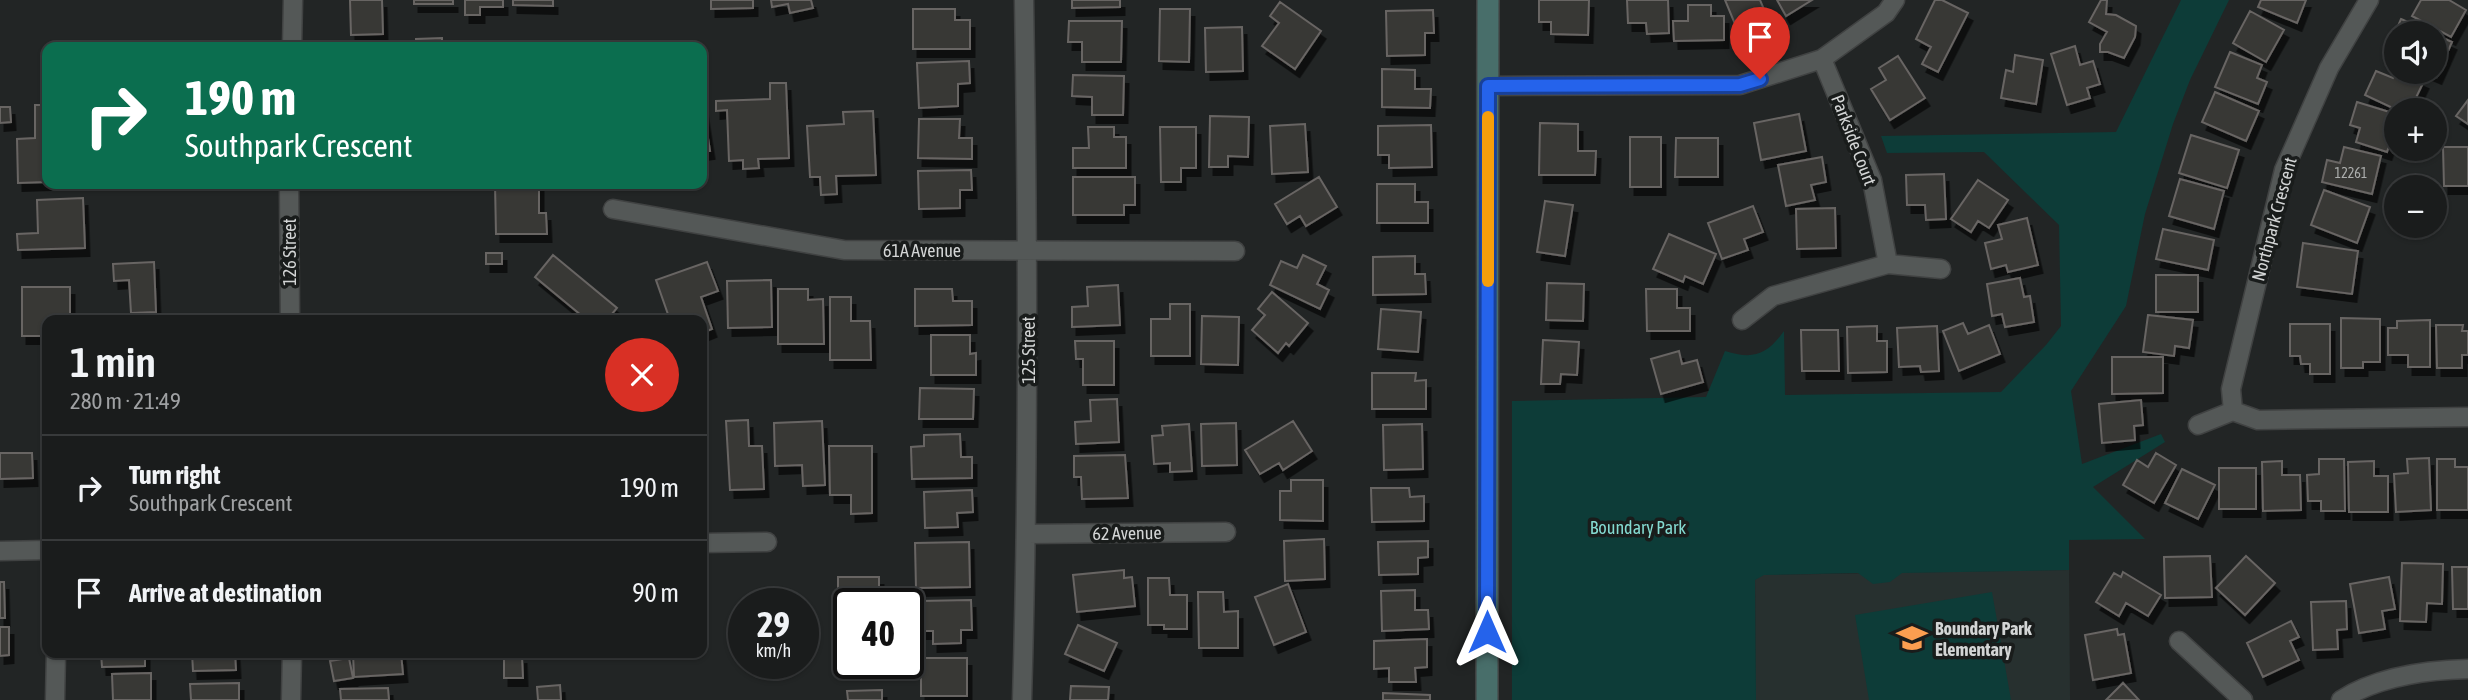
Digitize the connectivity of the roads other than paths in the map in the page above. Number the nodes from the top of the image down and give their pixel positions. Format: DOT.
graph roads {
  1 [pos="293,0"];
  2 [pos="1024,0"];
  3 [pos="1488,0"];
  4 [pos="1895,0"];
  5 [pos="2369,0"];
  6 [pos="292,42"];
  7 [pos="1822,59"];
  8 [pos="1488,86"];
  9 [pos="289,189"];
  10 [pos="613,209"];
  11 [pos="1028,250"];
  12 [pos="1234,250"];
  13 [pos="1888,264"];
  14 [pos="1941,270"];
  15 [pos="289,315"];
  16 [pos="1742,320"];
  17 [pos="2233,411"];
  18 [pos="2468,416"];
  19 [pos="2198,425"];
  20 [pos="1226,532"];
  21 [pos="1027,534"];
  22 [pos="767,542"];
  23 [pos="707,543"];
  24 [pos="42,550"];
  25 [pos="0,551"];
  26 [pos="2179,641"];
  27 [pos="56,658"];
  28 [pos="292,658"];
  29 [pos="2468,669"];
  30 [pos="55,700"];
  31 [pos="291,700"];
  32 [pos="1022,700"];
  33 [pos="1487,700"];
  34 [pos="2243,700"];
  35 [pos="2341,700"];
  1 -- 6 [label="street"];
  2 -- 11 [label="street, 125 Street"];
  3 -- 8 [label="street"];
  4 -- 7 [label="street"];
  5 -- 17 [label="street, Northpark Crescent"];
  7 -- 8 [label="street"];
  7 -- 13 [label="street, Parkside Court"];
  8 -- 33 [label="street"];
  9 -- 15 [label="street, 126 Street"];
  10 -- 11 [label="street, 61A Avenue"];
  11 -- 12 [label="street, 61A Avenue"];
  11 -- 21 [label="street, 125 Street"];
  13 -- 14 [label="street"];
  13 -- 16 [label="street"];
  17 -- 18 [label="street"];
  17 -- 19 [label="street"];
  20 -- 21 [label="street, 62 Avenue"];
  21 -- 32 [label="street, 125 Street"];
  22 -- 23 [label="street"];
  24 -- 25 [label="street"];
  26 -- 34 [label="street"];
  27 -- 30 [label="street"];
  28 -- 31 [label="street"];
  29 -- 35 [label="street"];
}
